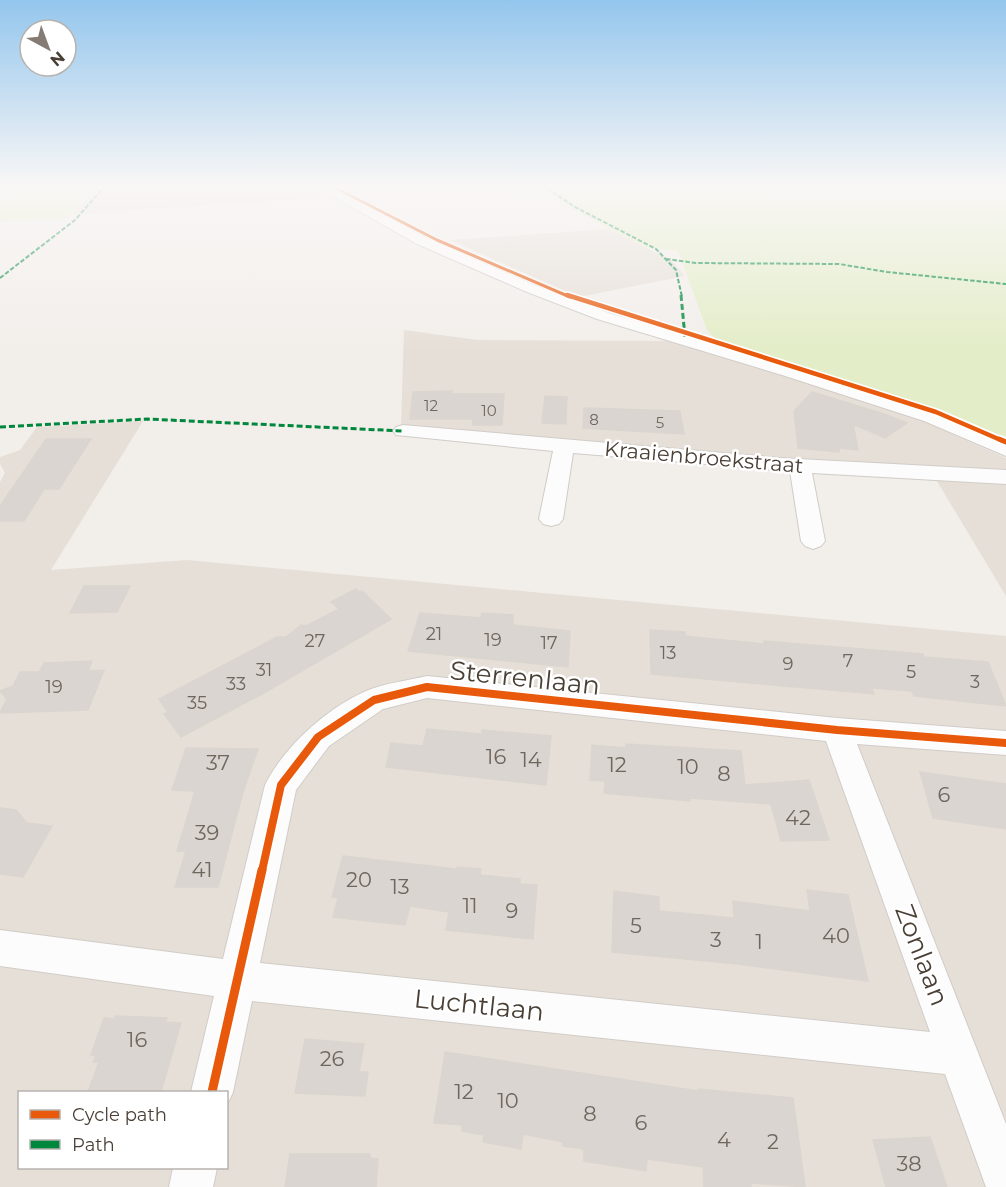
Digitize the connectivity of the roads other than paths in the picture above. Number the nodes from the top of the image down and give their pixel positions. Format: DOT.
graph roads {
  1 [pos="421,240"];
  2 [pos="403,431"];
  3 [pos="564,445"];
  4 [pos="1006,450"];
  5 [pos="800,465"];
  6 [pos="1006,477"];
  7 [pos="551,519"];
  8 [pos="813,541"];
  9 [pos="837,730"];
  10 [pos="1006,743"];
  11 [pos="0,948"];
  12 [pos="237,980"];
  13 [pos="960,1055"];
  14 [pos="212,1091"];
  15 [pos="195,1169"];
  16 [pos="1006,1181"];
  17 [pos="191,1187"];
  1 -- 4 [label="street"];
  2 -- 3 [label="street, Kraaienbroekstraat"];
  3 -- 5 [label="street, Kraaienbroekstraat"];
  3 -- 7 [label="street"];
  5 -- 6 [label="street, Kraaienbroekstraat"];
  5 -- 8 [label="street"];
  9 -- 10 [label="street, Sterrenlaan"];
  9 -- 12 [label="street, Sterrenlaan"];
  9 -- 13 [label="street, Zonlaan"];
  11 -- 12 [label="street, Luchtlaan"];
  12 -- 13 [label="street, Luchtlaan"];
  12 -- 14 [label="street, Sterrenlaan"];
  13 -- 16 [label="street, Zonlaan"];
  15 -- 17 [label="street"];
}
